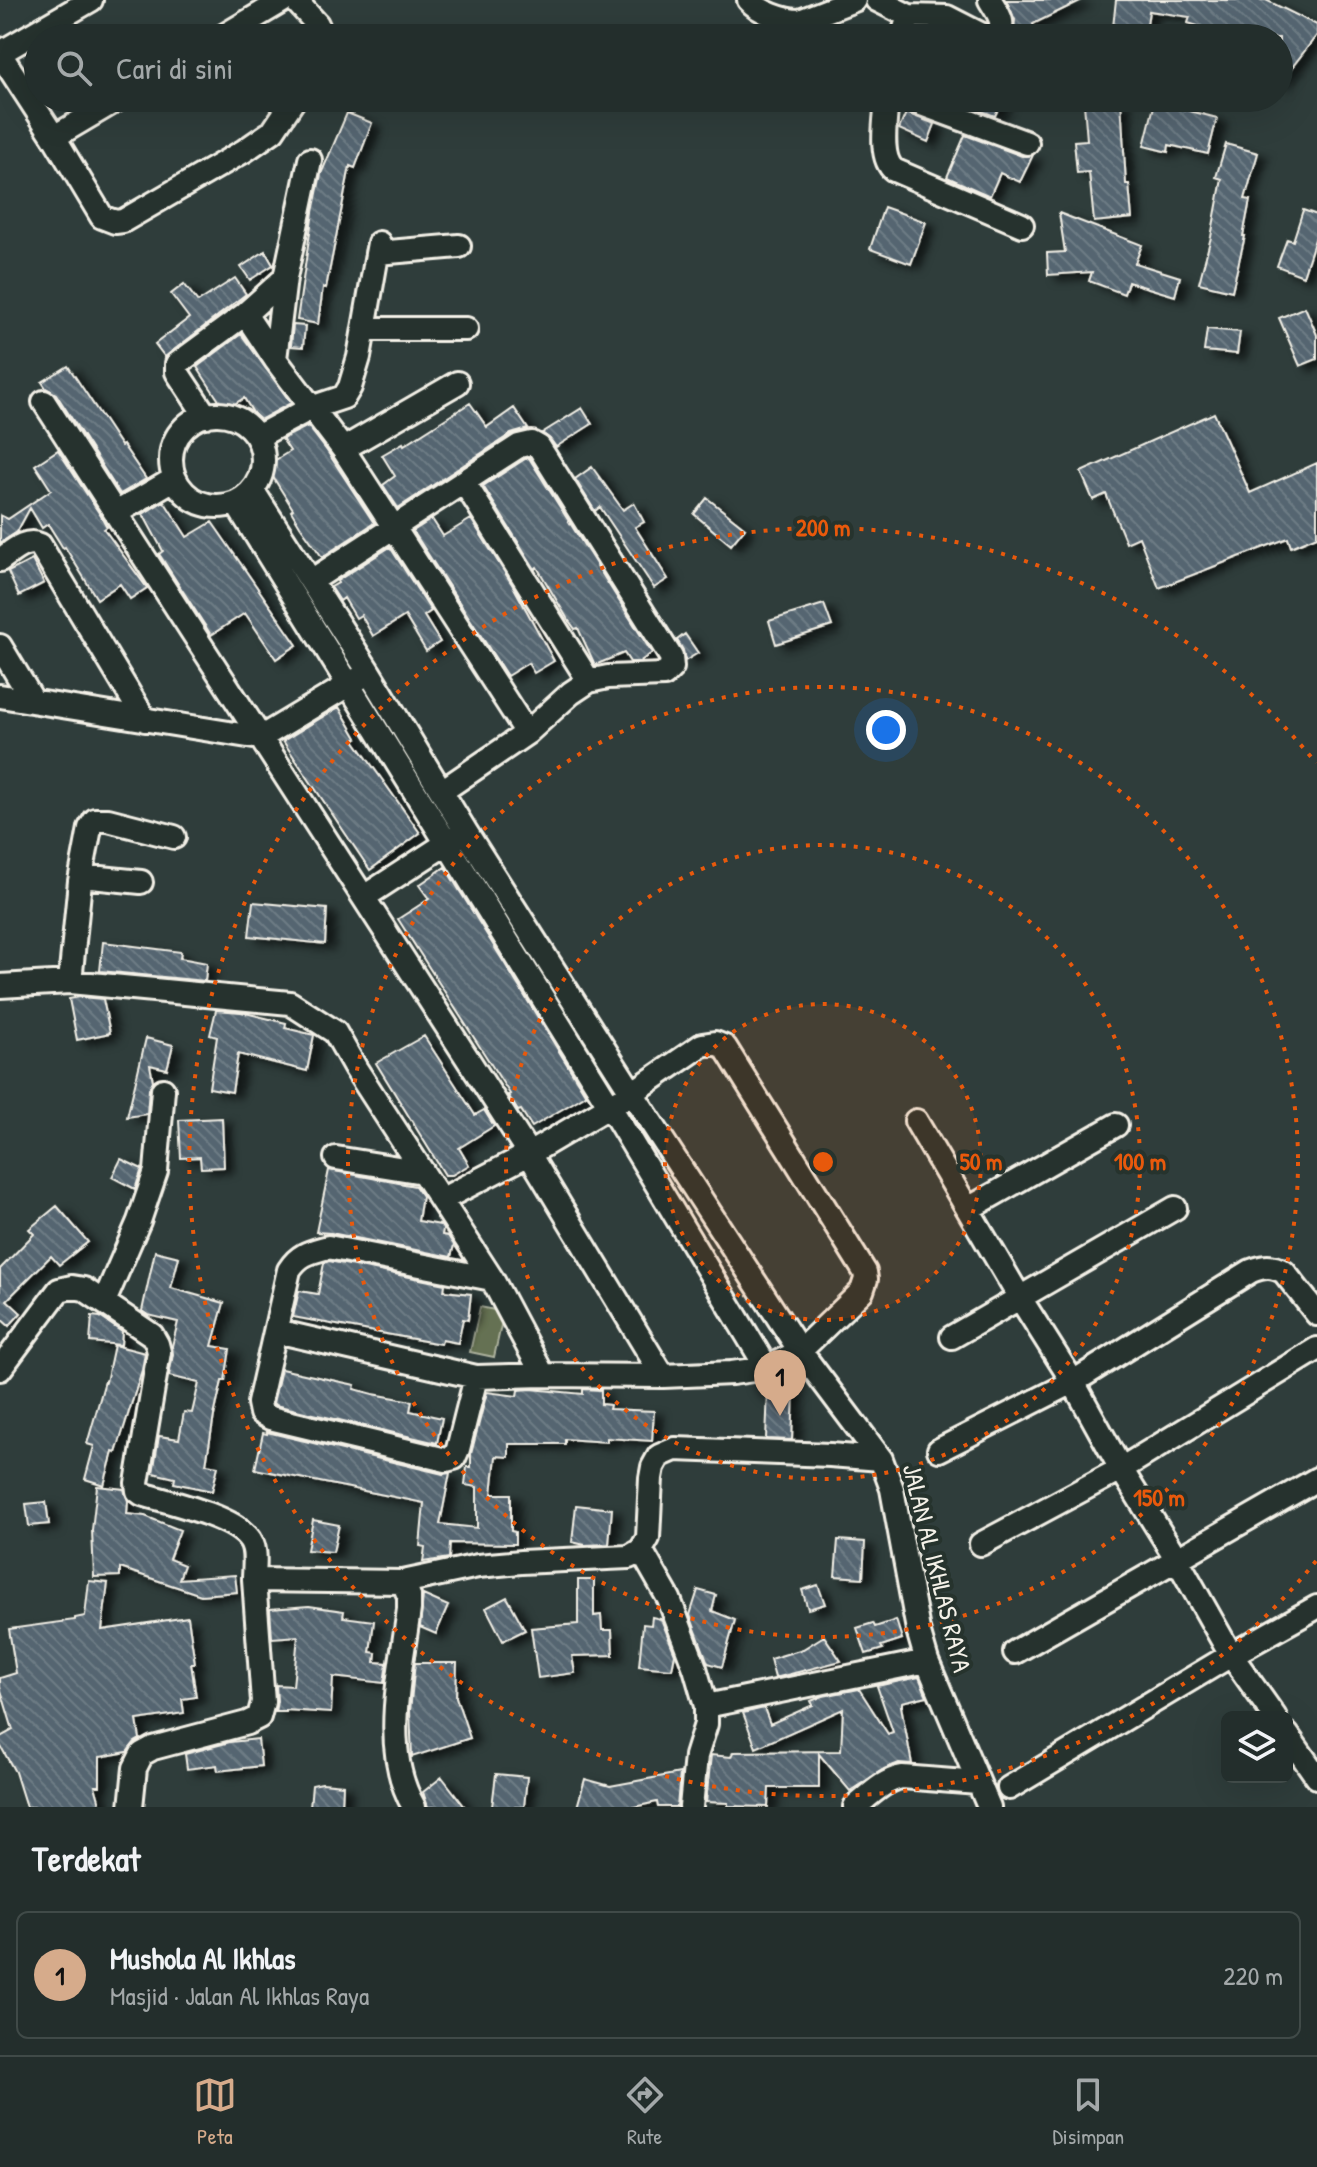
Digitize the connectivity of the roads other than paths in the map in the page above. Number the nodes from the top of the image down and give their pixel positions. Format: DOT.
graph roads {
  1 [pos="91,0"];
  2 [pos="284,0"];
  3 [pos="295,0"];
  4 [pos="749,0"];
  5 [pos="854,0"];
  6 [pos="877,0"];
  7 [pos="990,0"];
  8 [pos="950,8"];
  9 [pos="786,9"];
  10 [pos="909,16"];
  11 [pos="50,24"];
  12 [pos="244,24"];
  13 [pos="317,24"];
  14 [pos="906,24"];
  15 [pos="970,24"];
  16 [pos="1002,24"];
  17 [pos="24,39"];
  18 [pos="0,53"];
  19 [pos="24,90"];
  20 [pos="38,112"];
  21 [pos="96,112"];
  22 [pos="286,112"];
  23 [pos="886,112"];
  24 [pos="943,112"];
  25 [pos="54,137"];
  26 [pos="1027,143"];
  27 [pos="310,160"];
  28 [pos="1022,225"];
  29 [pos="459,246"];
  30 [pos="285,278"];
  31 [pos="245,314"];
  32 [pos="364,329"];
  33 [pos="466,329"];
  34 [pos="275,359"];
  35 [pos="457,383"];
  36 [pos="44,402"];
  37 [pos="311,408"];
  38 [pos="206,416"];
  39 [pos="257,437"];
  40 [pos="343,449"];
  41 [pos="174,479"];
  42 [pos="464,482"];
  43 [pos="244,497"];
  44 [pos="116,513"];
  45 [pos="393,528"];
  46 [pos="0,560"];
  47 [pos="311,581"];
  48 [pos="0,646"];
  49 [pos="369,672"];
  50 [pos="589,681"];
  51 [pos="348,687"];
  52 [pos="0,696"];
  53 [pos="33,701"];
  54 [pos="145,720"];
  55 [pos="527,733"];
  56 [pos="260,738"];
  57 [pos="442,791"];
  58 [pos="174,837"];
  59 [pos="457,837"];
  60 [pos="81,876"];
  61 [pos="141,882"];
  62 [pos="364,897"];
  63 [pos="70,982"];
  64 [pos="0,986"];
  65 [pos="163,1090"];
  66 [pos="632,1093"];
  67 [pos="609,1105"];
  68 [pos="916,1121"];
  69 [pos="1116,1125"];
  70 [pos="529,1154"];
  71 [pos="336,1158"];
  72 [pos="423,1172"];
  73 [pos="441,1200"];
  74 [pos="1175,1208"];
  75 [pos="968,1209"];
  76 [pos="492,1279"];
  77 [pos="1020,1298"];
  78 [pos="104,1302"];
  79 [pos="1317,1314"];
  80 [pos="276,1331"];
  81 [pos="952,1337"];
  82 [pos="1317,1349"];
  83 [pos="800,1351"];
  84 [pos="767,1368"];
  85 [pos="0,1369"];
  86 [pos="543,1375"];
  87 [pos="663,1376"];
  88 [pos="476,1377"];
  89 [pos="1073,1382"];
  90 [pos="939,1450"];
  91 [pos="881,1459"];
  92 [pos="1121,1469"];
  93 [pos="1317,1479"];
  94 [pos="981,1544"];
  95 [pos="641,1550"];
  96 [pos="1178,1561"];
  97 [pos="254,1580"];
  98 [pos="403,1582"];
  99 [pos="1317,1607"];
  100 [pos="1015,1652"];
  101 [pos="1231,1655"];
  102 [pos="927,1661"];
  103 [pos="706,1706"];
  104 [pos="1271,1711"];
  105 [pos="1293,1743"];
  106 [pos="1317,1777"];
  107 [pos="978,1783"];
  108 [pos="1009,1788"];
  109 [pos="131,1807"];
  110 [pos="414,1807"];
  111 [pos="691,1807"];
  112 [pos="855,1807"];
  113 [pos="989,1807"];
  1 -- 11 [label="street"];
  2 -- 12 [label="street"];
  3 -- 13 [label="street"];
  4 -- 9 [label="street"];
  5 -- 9 [label="street"];
  6 -- 10 [label="street"];
  7 -- 16 [label="street"];
  8 -- 10 [label="street"];
  8 -- 15 [label="street"];
  10 -- 14 [label="street"];
  17 -- 18 [label="street"];
  18 -- 19 [label="street"];
  20 -- 25 [label="street"];
  21 -- 25 [label="street"];
  22 -- 25 [label="street"];
  23 -- 28 [label="street"];
  24 -- 26 [label="street"];
  27 -- 30 [label="street"];
  29 -- 32 [label="street"];
  30 -- 31 [label="street"];
  30 -- 34 [label="street"];
  31 -- 34 [label="street"];
  31 -- 38 [label="street"];
  32 -- 33 [label="street"];
  32 -- 37 [label="street"];
  34 -- 37 [label="street"];
  35 -- 40 [label="street"];
  36 -- 44 [label="street"];
  37 -- 39 [label="street"];
  37 -- 40 [label="street"];
  38 -- 39 [label="street"];
  38 -- 41 [label="street"];
  39 -- 43 [label="street"];
  40 -- 45 [label="street"];
  41 -- 43 [label="street"];
  41 -- 44 [label="street"];
  42 -- 45 [label="street"];
  42 -- 50 [label="street"];
  42 -- 50 [label="street"];
  43 -- 47 [label="street"];
  43 -- 51 [label="street"];
  44 -- 56 [label="street"];
  45 -- 47 [label="street"];
  45 -- 55 [label="street"];
  46 -- 54 [label="street"];
  47 -- 49 [label="street"];
  48 -- 53 [label="street"];
  49 -- 51 [label="street"];
  49 -- 57 [label="street"];
  50 -- 55 [label="street"];
  51 -- 56 [label="street"];
  51 -- 59 [label="street"];
  52 -- 53 [label="street"];
  53 -- 54 [label="street"];
  54 -- 56 [label="street"];
  55 -- 57 [label="street"];
  56 -- 62 [label="street"];
  57 -- 59 [label="street"];
  58 -- 60 [label="street"];
  59 -- 62 [label="street"];
  59 -- 66 [label="street, JALAN AL IKHLAS RAYA"];
  59 -- 67 [label="street"];
  60 -- 61 [label="street"];
  60 -- 63 [label="street"];
  62 -- 70 [label="street"];
  63 -- 64 [label="street"];
  63 -- 72 [label="street"];
  65 -- 78 [label="street"];
  66 -- 67 [label="street"];
  66 -- 83 [label="street, JALAN AL IKHLAS RAYA"];
  66 -- 83 [label="street"];
  67 -- 70 [label="street"];
  67 -- 84 [label="street"];
  68 -- 75 [label="street"];
  69 -- 75 [label="street"];
  70 -- 73 [label="street"];
  70 -- 87 [label="street"];
  71 -- 72 [label="street"];
  72 -- 73 [label="street"];
  73 -- 76 [label="street"];
  74 -- 77 [label="street"];
  75 -- 77 [label="street"];
  76 -- 80 [label="street"];
  76 -- 86 [label="street"];
  77 -- 81 [label="street"];
  77 -- 89 [label="street"];
  78 -- 85 [label="street"];
  78 -- 97 [label="street"];
  79 -- 89 [label="street"];
  80 -- 88 [label="street"];
  80 -- 88 [label="street"];
  82 -- 92 [label="street"];
  83 -- 84 [label="street"];
  83 -- 91 [label="street, JALAN AL IKHLAS RAYA"];
  84 -- 87 [label="street"];
  86 -- 87 [label="street"];
  86 -- 88 [label="street"];
  89 -- 90 [label="street"];
  89 -- 92 [label="street"];
  91 -- 95 [label="street"];
  91 -- 102 [label="street, JALAN AL IKHLAS RAYA"];
  92 -- 94 [label="street"];
  92 -- 96 [label="street"];
  93 -- 96 [label="street"];
  95 -- 98 [label="street"];
  95 -- 103 [label="street"];
  96 -- 100 [label="street"];
  96 -- 101 [label="street"];
  97 -- 98 [label="street"];
  97 -- 109 [label="street"];
  98 -- 110 [label="street"];
  99 -- 101 [label="street"];
  101 -- 104 [label="street"];
  101 -- 108 [label="street"];
  102 -- 103 [label="street"];
  102 -- 107 [label="street, JALAN AL IKHLAS RAYA"];
  103 -- 111 [label="street"];
  105 -- 106 [label="street"];
  107 -- 112 [label="street"];
  107 -- 113 [label="street, JALAN AL IKHLAS RAYA"];
}
